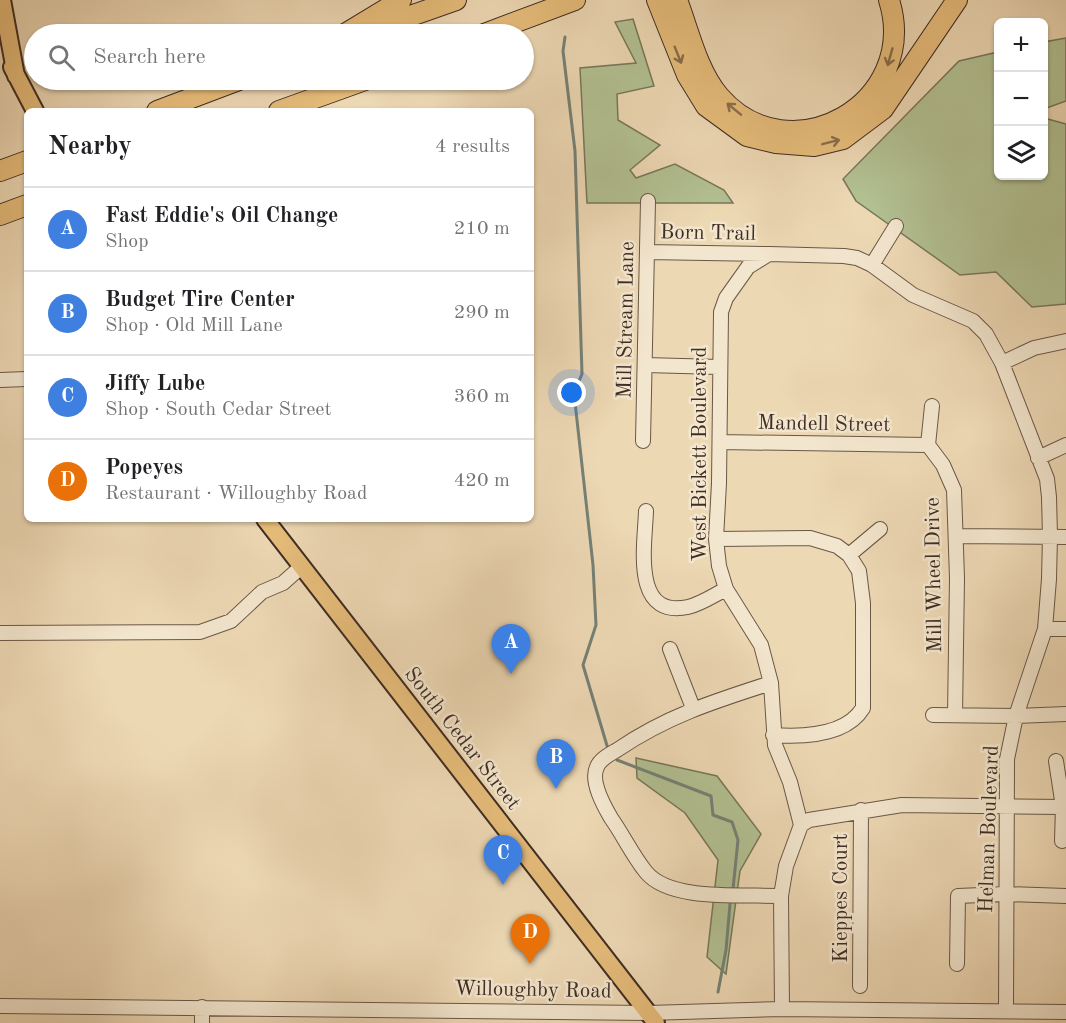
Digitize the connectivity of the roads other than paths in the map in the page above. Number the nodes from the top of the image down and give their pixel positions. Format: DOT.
graph roads {
  1 [pos="2,0"];
  2 [pos="400,0"];
  3 [pos="456,0"];
  4 [pos="575,0"];
  5 [pos="657,0"];
  6 [pos="677,0"];
  7 [pos="889,0"];
  8 [pos="957,0"];
  9 [pos="361,24"];
  10 [pos="388,24"];
  11 [pos="511,24"];
  12 [pos="0,44"];
  13 [pos="16,75"];
  14 [pos="213,90"];
  15 [pos="337,90"];
  16 [pos="33,108"];
  17 [pos="165,108"];
  18 [pos="287,108"];
  19 [pos="24,162"];
  20 [pos="0,171"];
  21 [pos="648,201"];
  22 [pos="24,206"];
  23 [pos="0,215"];
  24 [pos="896,226"];
  25 [pos="647,252"];
  26 [pos="769,254"];
  27 [pos="872,265"];
  28 [pos="1066,341"];
  29 [pos="1002,363"];
  30 [pos="645,365"];
  31 [pos="720,367"];
  32 [pos="24,379"];
  33 [pos="0,380"];
  34 [pos="932,406"];
  35 [pos="643,441"];
  36 [pos="720,442"];
  37 [pos="928,445"];
  38 [pos="1066,445"];
  39 [pos="1038,458"];
  40 [pos="646,511"];
  41 [pos="267,522"];
  42 [pos="880,530"];
  43 [pos="956,536"];
  44 [pos="1050,536"];
  45 [pos="1066,537"];
  46 [pos="716,539"];
  47 [pos="849,555"];
  48 [pos="301,567"];
  49 [pos="726,589"];
  50 [pos="1045,629"];
  51 [pos="1066,629"];
  52 [pos="0,633"];
  53 [pos="670,649"];
  54 [pos="771,683"];
  55 [pos="693,708"];
  56 [pos="1066,714"];
  57 [pos="933,715"];
  58 [pos="955,715"];
  59 [pos="1016,716"];
  60 [pos="773,735"];
  61 [pos="1056,761"];
  62 [pos="1007,807"];
  63 [pos="1063,807"];
  64 [pos="861,810"];
  65 [pos="801,825"];
  66 [pos="1062,842"];
  67 [pos="1005,894"];
  68 [pos="781,896"];
  69 [pos="1066,896"];
  70 [pos="957,964"];
  71 [pos="860,986"];
  72 [pos="0,1006"];
  73 [pos="202,1007"];
  74 [pos="782,1010"];
  75 [pos="1006,1011"];
  76 [pos="1066,1012"];
  77 [pos="652,1018"];
  78 [pos="202,1023"];
  1 -- 13 [label="main road"];
  2 -- 9 [label="highway"];
  3 -- 10 [label="highway"];
  4 -- 11 [label="highway"];
  5 -- 8 [label="highway, one-way"];
  7 -- 6 [label="highway, one-way"];
  12 -- 13 [label="main road"];
  13 -- 16 [label="main road"];
  14 -- 17 [label="highway"];
  15 -- 18 [label="highway"];
  19 -- 20 [label="highway"];
  21 -- 25 [label="street, Mill Stream Lane"];
  22 -- 23 [label="highway"];
  24 -- 27 [label="street"];
  25 -- 26 [label="street, Born Trail"];
  25 -- 30 [label="street, Mill Stream Lane"];
  26 -- 27 [label="street"];
  26 -- 31 [label="street, West Bickett Boulevard"];
  27 -- 29 [label="street, Helman Boulevard"];
  28 -- 29 [label="street"];
  29 -- 39 [label="street, Helman Boulevard"];
  30 -- 31 [label="street"];
  30 -- 35 [label="street, Mill Stream Lane"];
  31 -- 36 [label="street, West Bickett Boulevard"];
  32 -- 33 [label="street"];
  34 -- 37 [label="street"];
  36 -- 37 [label="street, Mandell Street"];
  36 -- 46 [label="street, West Bickett Boulevard"];
  37 -- 43 [label="street, Mill Wheel Drive"];
  38 -- 39 [label="street"];
  39 -- 44 [label="street, Helman Boulevard"];
  40 -- 49 [label="street"];
  41 -- 48 [label="main road, South Cedar Street"];
  42 -- 47 [label="street"];
  43 -- 44 [label="street"];
  43 -- 58 [label="street, Mill Wheel Drive"];
  44 -- 45 [label="street"];
  44 -- 50 [label="street, Helman Boulevard"];
  46 -- 47 [label="street"];
  46 -- 49 [label="street, West Bickett Boulevard"];
  47 -- 60 [label="street"];
  48 -- 52 [label="street"];
  48 -- 77 [label="main road, South Cedar Street"];
  49 -- 54 [label="street, West Bickett Boulevard"];
  50 -- 51 [label="street"];
  50 -- 59 [label="street, Helman Boulevard"];
  53 -- 55 [label="street"];
  54 -- 55 [label="street"];
  54 -- 60 [label="street, West Bickett Boulevard"];
  55 -- 68 [label="street"];
  56 -- 59 [label="street"];
  57 -- 58 [label="street"];
  58 -- 59 [label="street"];
  59 -- 62 [label="street, Helman Boulevard"];
  60 -- 65 [label="street, West Bickett Boulevard"];
  61 -- 63 [label="street"];
  62 -- 63 [label="street"];
  62 -- 64 [label="street"];
  62 -- 67 [label="street, Helman Boulevard"];
  63 -- 66 [label="street"];
  64 -- 65 [label="street"];
  64 -- 71 [label="street, Kieppes Court"];
  65 -- 68 [label="street"];
  67 -- 69 [label="street"];
  67 -- 70 [label="street"];
  67 -- 75 [label="street, Helman Boulevard"];
  68 -- 74 [label="street"];
  72 -- 73 [label="street, Willoughby Road"];
  73 -- 77 [label="street, Willoughby Road"];
  73 -- 78 [label="street"];
  74 -- 75 [label="street, Willoughby Road"];
  74 -- 77 [label="street, Willoughby Road"];
  75 -- 76 [label="street, Willoughby Road"];
}
